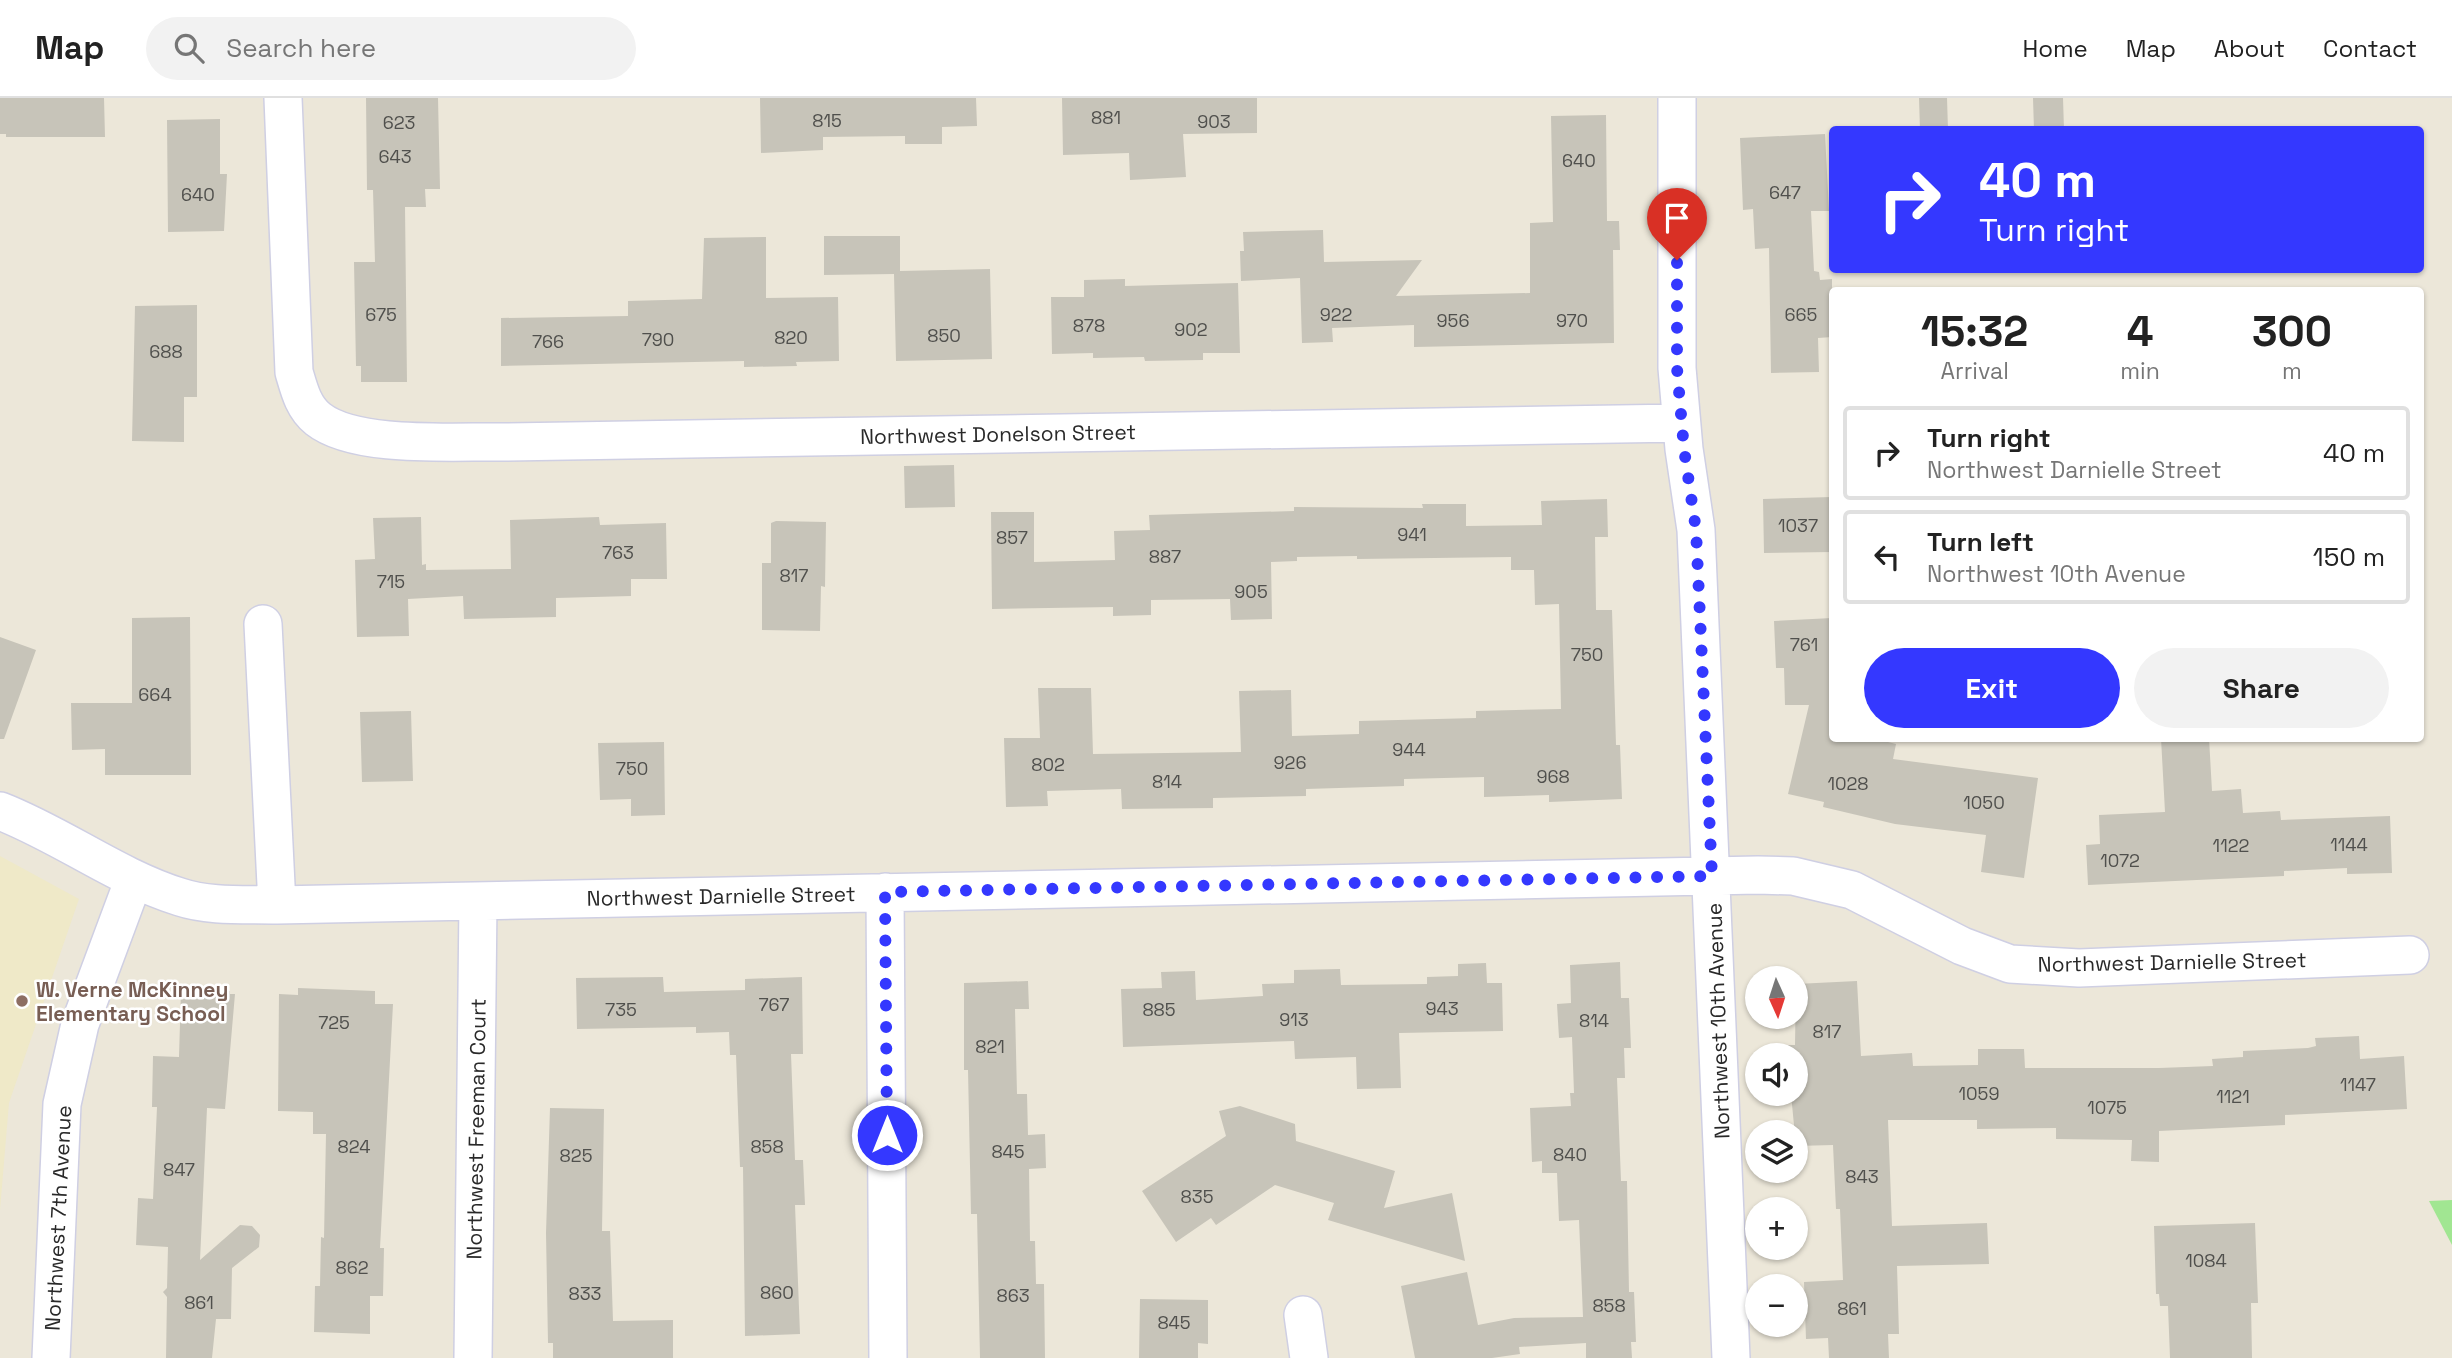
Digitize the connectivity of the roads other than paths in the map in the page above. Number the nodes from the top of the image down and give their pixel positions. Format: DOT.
graph roads {
  1 [pos="283,98"];
  2 [pos="1677,98"];
  3 [pos="1681,423"];
  4 [pos="263,624"];
  5 [pos="0,811"];
  6 [pos="1712,876"];
  7 [pos="134,879"];
  8 [pos="885,892"];
  9 [pos="478,901"];
  10 [pos="277,905"];
  11 [pos="2410,955"];
  12 [pos="1303,1315"];
  13 [pos="51,1358"];
  14 [pos="473,1358"];
  15 [pos="888,1358"];
  16 [pos="1309,1358"];
  17 [pos="1731,1358"];
  1 -- 3 [label="street, Northwest Donelson Street"];
  2 -- 3 [label="street, Northwest 10th Avenue"];
  3 -- 6 [label="street, Northwest 10th Avenue"];
  4 -- 10 [label="street"];
  5 -- 7 [label="street, Northwest Darnielle Street"];
  6 -- 8 [label="street, Northwest Darnielle Street"];
  6 -- 11 [label="street, Northwest Darnielle Street"];
  6 -- 17 [label="street, Northwest 10th Avenue"];
  7 -- 10 [label="street, Northwest Darnielle Street"];
  7 -- 13 [label="street, Northwest 7th Avenue"];
  8 -- 9 [label="street, Northwest Darnielle Street"];
  8 -- 15 [label="street"];
  9 -- 10 [label="street, Northwest Darnielle Street"];
  9 -- 14 [label="street, Northwest Freeman Court"];
  12 -- 16 [label="street"];
}
